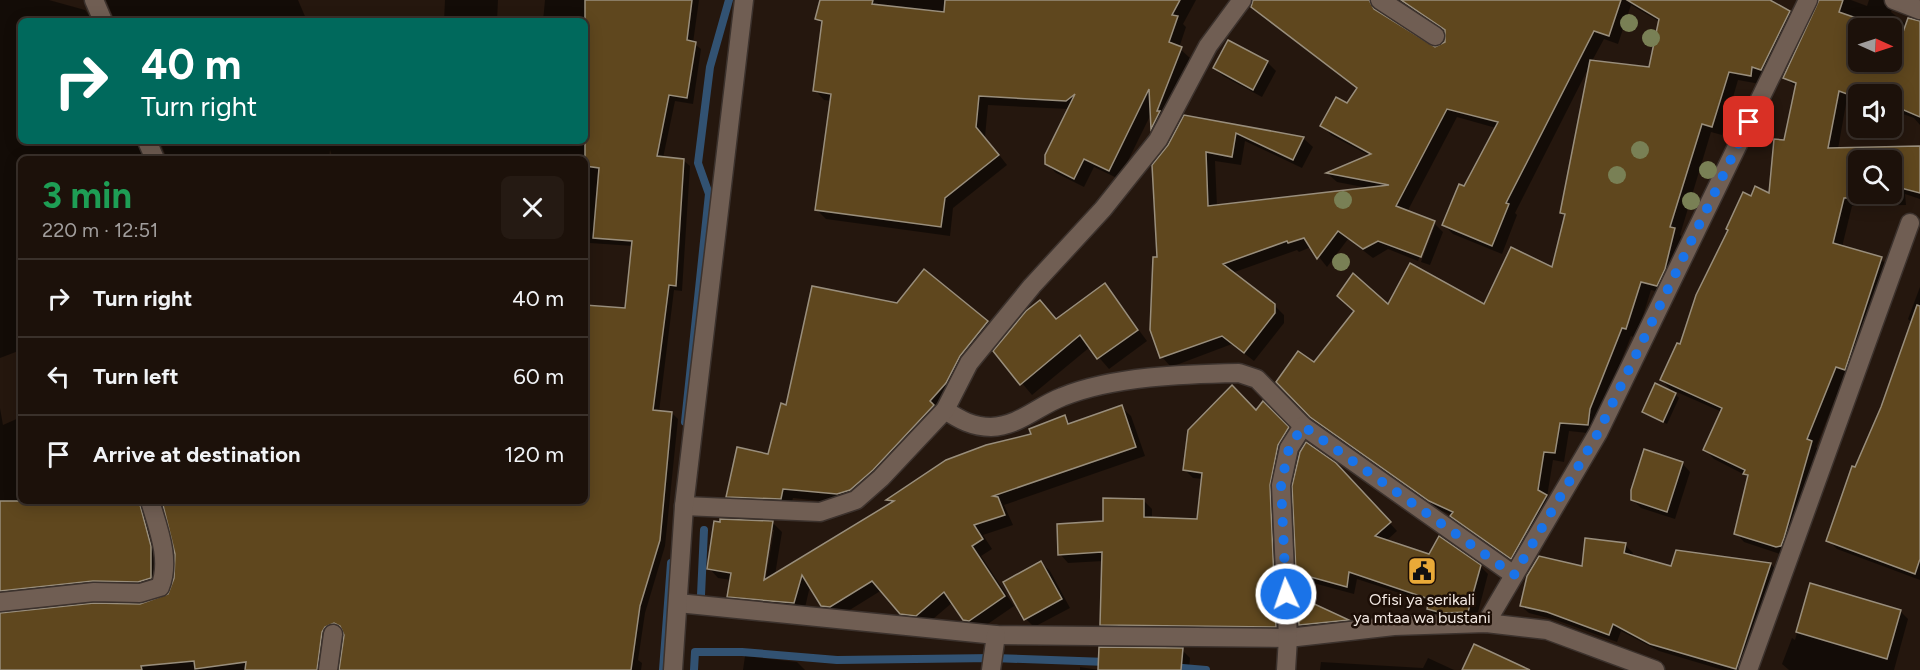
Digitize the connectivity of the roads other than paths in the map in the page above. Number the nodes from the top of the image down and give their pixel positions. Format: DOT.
graph roads {
  1 [pos="94,0"];
  2 [pos="744,0"];
  3 [pos="1242,0"];
  4 [pos="1380,0"];
  5 [pos="1808,0"];
  6 [pos="1894,0"];
  7 [pos="1920,10"];
  8 [pos="102,18"];
  9 [pos="1435,36"];
  10 [pos="1910,223"];
  11 [pos="945,410"];
  12 [pos="1303,426"];
  13 [pos="151,504"];
  14 [pos="684,506"];
  15 [pos="1514,575"];
  16 [pos="0,602"];
  17 [pos="678,603"];
  18 [pos="1486,623"];
  19 [pos="333,634"];
  20 [pos="996,635"];
  21 [pos="1288,638"];
  22 [pos="327,670"];
  23 [pos="673,670"];
  24 [pos="991,670"];
  25 [pos="1286,670"];
  26 [pos="1655,670"];
  27 [pos="1748,670"];
  1 -- 8 [label="street"];
  2 -- 14 [label="street"];
  3 -- 11 [label="street"];
  4 -- 9 [label="street"];
  5 -- 15 [label="street"];
  6 -- 7 [label="street"];
  10 -- 27 [label="street"];
  11 -- 12 [label="street"];
  11 -- 14 [label="street"];
  12 -- 15 [label="street"];
  12 -- 21 [label="street"];
  13 -- 16 [label="street"];
  14 -- 17 [label="street"];
  15 -- 18 [label="street"];
  17 -- 20 [label="street"];
  17 -- 23 [label="street"];
  18 -- 21 [label="street"];
  18 -- 26 [label="street"];
  19 -- 22 [label="street"];
  20 -- 21 [label="street"];
  20 -- 24 [label="street"];
  21 -- 25 [label="street"];
}
